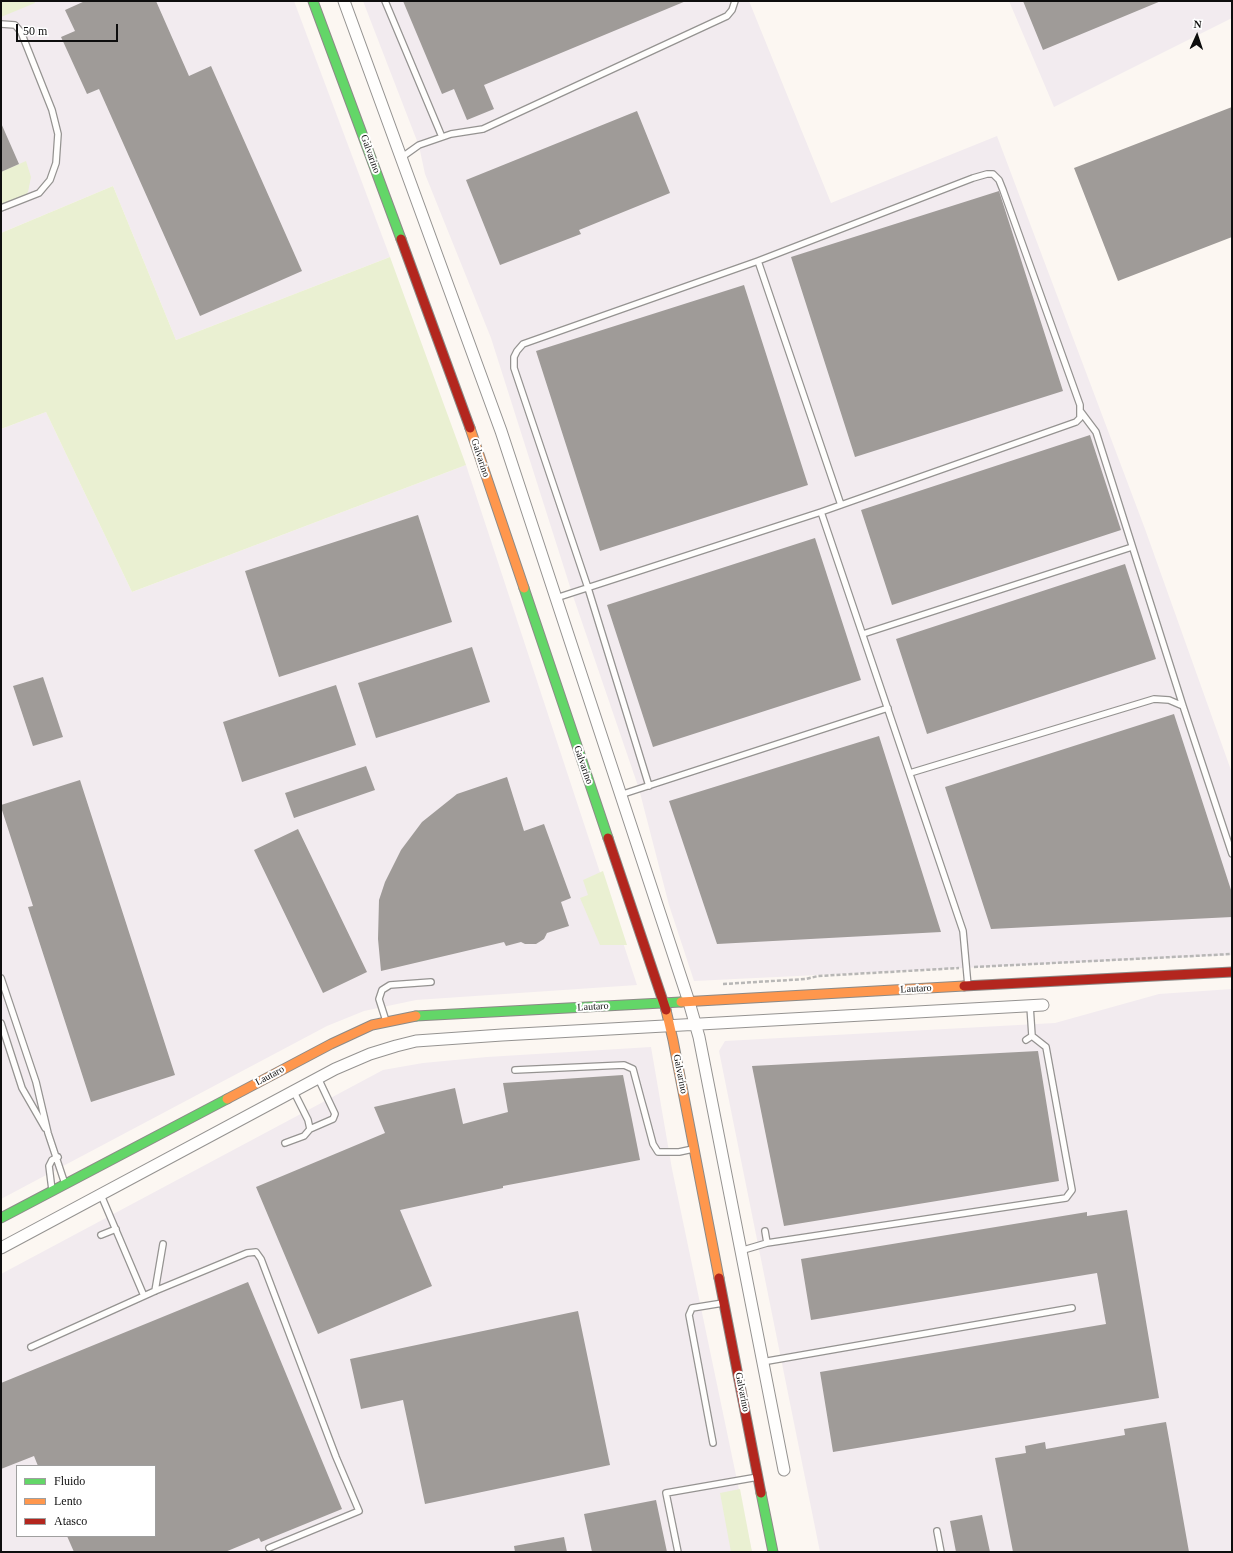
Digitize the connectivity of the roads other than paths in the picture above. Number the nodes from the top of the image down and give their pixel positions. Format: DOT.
graph roads {
  1 [pos="313,1"];
  2 [pos="344,1"];
  3 [pos="385,1"];
  4 [pos="734,1"];
  5 [pos="1,24"];
  6 [pos="442,137"];
  7 [pos="402,161"];
  8 [pos="1,208"];
  9 [pos="758,261"];
  10 [pos="1081,412"];
  11 [pos="841,505"];
  12 [pos="821,512"];
  13 [pos="1132,547"];
  14 [pos="588,588"];
  15 [pos="556,598"];
  16 [pos="863,634"];
  17 [pos="1183,706"];
  18 [pos="888,708"];
  19 [pos="910,773"];
  20 [pos="649,786"];
  21 [pos="620,795"];
  22 [pos="1232,854"];
  23 [pos="1232,972"];
  24 [pos="1,978"];
  25 [pos="431,982"];
  26 [pos="968,986"];
  27 [pos="689,1002"];
  28 [pos="664,1003"];
  29 [pos="1044,1005"];
  30 [pos="1030,1006"];
  31 [pos="386,1022"];
  32 [pos="1,1023"];
  33 [pos="695,1025"];
  34 [pos="671,1027"];
  35 [pos="1032,1036"];
  36 [pos="1026,1040"];
  37 [pos="515,1070"];
  38 [pos="318,1078"];
  39 [pos="294,1092"];
  40 [pos="310,1129"];
  41 [pos="48,1133"];
  42 [pos="285,1143"];
  43 [pos="694,1149"];
  44 [pos="57,1157"];
  45 [pos="65,1184"];
  46 [pos="52,1190"];
  47 [pos="102,1195"];
  48 [pos="1,1218"];
  49 [pos="116,1229"];
  50 [pos="764,1231"];
  51 [pos="101,1235"];
  52 [pos="767,1243"];
  53 [pos="163,1244"];
  54 [pos="1,1248"];
  55 [pos="740,1251"];
  56 [pos="155,1291"];
  57 [pos="144,1296"];
  58 [pos="724,1303"];
  59 [pos="1072,1308"];
  60 [pos="31,1347"];
  61 [pos="762,1362"];
  62 [pos="713,1443"];
  63 [pos="784,1470"];
  64 [pos="758,1477"];
  65 [pos="937,1532"];
  66 [pos="269,1548"];
  67 [pos="678,1552"];
  68 [pos="773,1552"];
  69 [pos="941,1552"];
  1 -- 28 [label="street, Galvarino"];
  2 -- 7 [label="street"];
  3 -- 6 [label="lane"];
  4 -- 6 [label="lane"];
  5 -- 8 [label="lane"];
  6 -- 7 [label="lane"];
  7 -- 15 [label="street"];
  9 -- 10 [label="lane"];
  9 -- 11 [label="lane"];
  9 -- 14 [label="lane"];
  10 -- 11 [label="lane"];
  10 -- 13 [label="lane"];
  11 -- 12 [label="lane"];
  12 -- 14 [label="lane"];
  12 -- 16 [label="lane"];
  13 -- 16 [label="lane"];
  13 -- 17 [label="lane"];
  14 -- 15 [label="lane"];
  14 -- 20 [label="lane"];
  15 -- 21 [label="street"];
  16 -- 18 [label="lane"];
  17 -- 19 [label="lane"];
  17 -- 22 [label="lane"];
  18 -- 19 [label="lane"];
  18 -- 20 [label="lane"];
  19 -- 26 [label="lane"];
  20 -- 21 [label="lane"];
  21 -- 27 [label="street"];
  23 -- 26 [label="street, Lautaro"];
  24 -- 41 [label="lane"];
  25 -- 31 [label="lane"];
  26 -- 27 [label="street, Lautaro"];
  27 -- 28 [label="street, Lautaro"];
  27 -- 33 [label="street"];
  28 -- 31 [label="street, Lautaro"];
  28 -- 34 [label="street, Galvarino"];
  29 -- 30 [label="street"];
  30 -- 33 [label="street"];
  30 -- 35 [label="lane"];
  31 -- 45 [label="street, Lautaro"];
  32 -- 41 [label="lane"];
  33 -- 34 [label="street"];
  33 -- 55 [label="street"];
  34 -- 38 [label="street"];
  34 -- 43 [label="street, Galvarino"];
  35 -- 36 [label="lane"];
  35 -- 52 [label="lane"];
  37 -- 43 [label="lane"];
  38 -- 39 [label="street"];
  38 -- 40 [label="lane"];
  39 -- 40 [label="lane"];
  39 -- 47 [label="street"];
  40 -- 42 [label="lane"];
  41 -- 44 [label="lane"];
  43 -- 58 [label="street, Galvarino"];
  44 -- 45 [label="lane"];
  44 -- 46 [label="lane"];
  45 -- 46 [label="street, Lautaro"];
  46 -- 48 [label="street, Lautaro"];
  47 -- 49 [label="lane"];
  47 -- 54 [label="street"];
  49 -- 51 [label="lane"];
  49 -- 57 [label="lane"];
  50 -- 52 [label="lane"];
  52 -- 55 [label="lane"];
  53 -- 56 [label="lane"];
  55 -- 61 [label="street"];
  56 -- 57 [label="lane"];
  56 -- 66 [label="lane"];
  57 -- 60 [label="lane"];
  58 -- 62 [label="lane"];
  58 -- 64 [label="street, Galvarino"];
  59 -- 61 [label="lane"];
  61 -- 63 [label="street"];
  64 -- 67 [label="lane"];
  64 -- 68 [label="street, Galvarino"];
  65 -- 69 [label="lane"];
}
